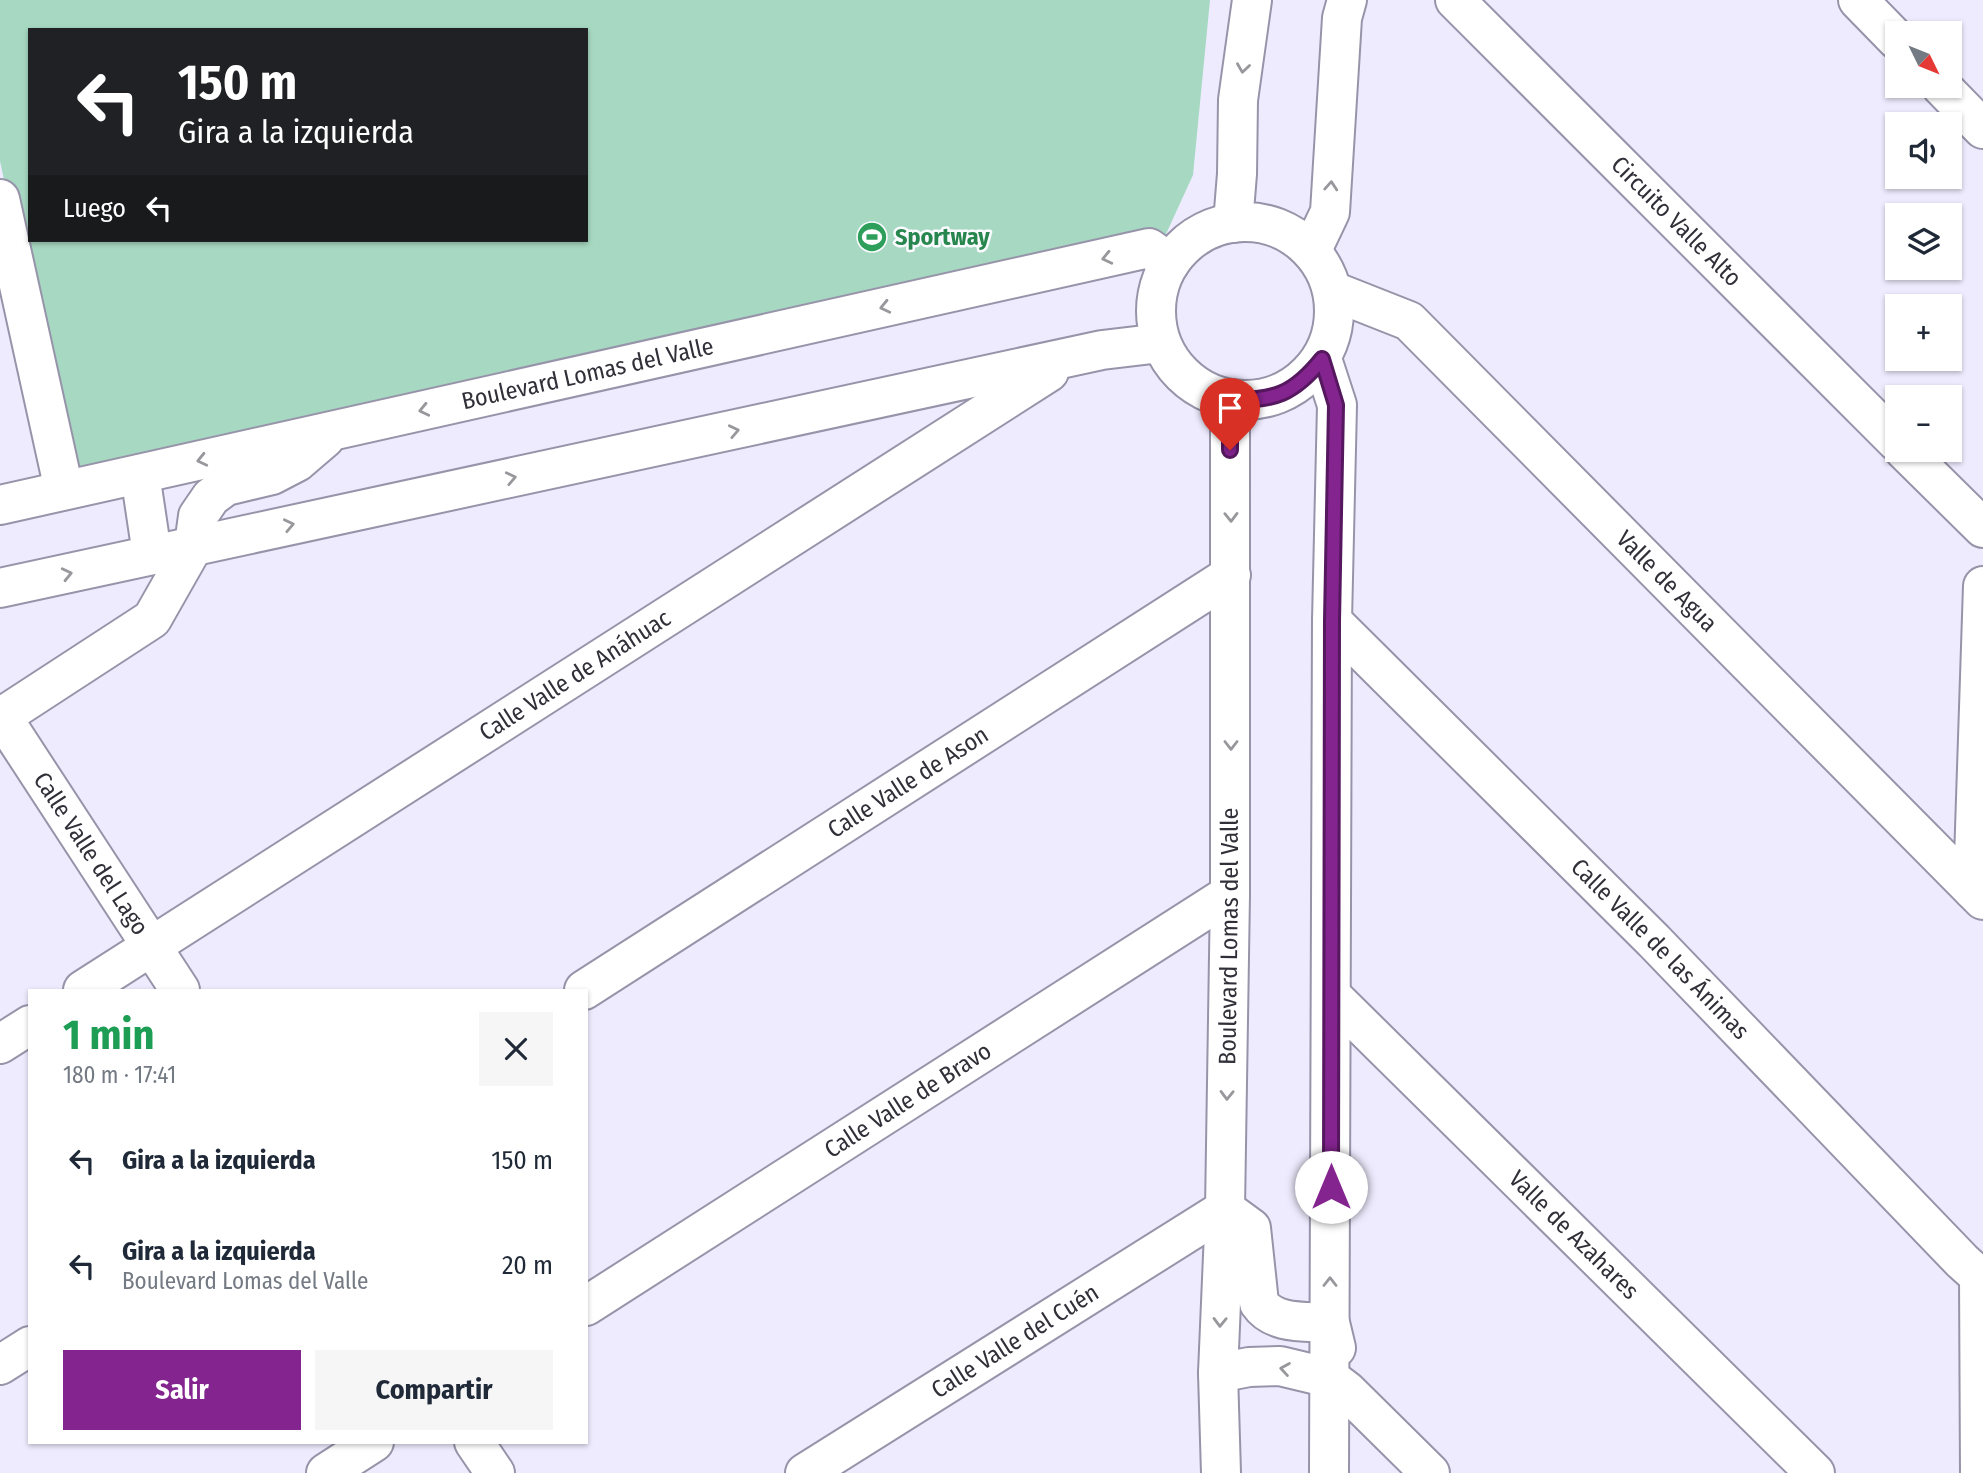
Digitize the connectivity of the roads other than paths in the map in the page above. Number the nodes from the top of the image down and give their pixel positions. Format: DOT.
graph roads {
  1 [pos="1252,0"];
  2 [pos="1348,0"];
  3 [pos="1455,0"];
  4 [pos="1858,0"];
  5 [pos="1885,28"];
  6 [pos="1953,98"];
  7 [pos="1983,129"];
  8 [pos="0,199"];
  9 [pos="1233,223"];
  10 [pos="1312,250"];
  11 [pos="1170,263"];
  12 [pos="1333,291"];
  13 [pos="1161,343"];
  14 [pos="1068,359"];
  15 [pos="1322,359"];
  16 [pos="1230,400"];
  17 [pos="334,430"];
  18 [pos="1885,430"];
  19 [pos="1916,462"];
  20 [pos="140,474"];
  21 [pos="64,491"];
  22 [pos="0,505"];
  23 [pos="1983,528"];
  24 [pos="194,545"];
  25 [pos="152,554"];
  26 [pos="1231,575"];
  27 [pos="1983,586"];
  28 [pos="0,588"];
  29 [pos="1332,621"];
  30 [pos="1,717"];
  31 [pos="1230,894"];
  32 [pos="1978,895"];
  33 [pos="152,947"];
  34 [pos="85,989"];
  35 [pos="179,989"];
  36 [pos="586,989"];
  37 [pos="1332,996"];
  38 [pos="28,1026"];
  39 [pos="0,1044"];
  40 [pos="1226,1209"];
  41 [pos="1981,1278"];
  42 [pos="588,1306"];
  43 [pos="1330,1323"];
  44 [pos="28,1347"];
  45 [pos="0,1366"];
  46 [pos="1218,1373"];
  47 [pos="1338,1384"];
  48 [pos="371,1444"];
  49 [pos="475,1444"];
  50 [pos="326,1473"];
  51 [pos="495,1473"];
  52 [pos="805,1473"];
  53 [pos="1221,1473"];
  54 [pos="1329,1473"];
  55 [pos="1430,1473"];
  56 [pos="1815,1473"];
  57 [pos="1980,1473"];
  1 -- 9 [label="street, one-way"];
  10 -- 2 [label="street, one-way"];
  3 -- 18 [label="street, Circuito Valle Alto"];
  4 -- 5 [label="street"];
  6 -- 7 [label="street"];
  8 -- 21 [label="street"];
  9 -- 10 [label="street"];
  9 -- 11 [label="street"];
  10 -- 12 [label="street"];
  11 -- 13 [label="street"];
  11 -- 17 [label="street, Boulevard Lomas del Valle, one-way"];
  12 -- 15 [label="street"];
  12 -- 32 [label="street, Valle de Agua"];
  13 -- 14 [label="street"];
  13 -- 16 [label="street"];
  24 -- 14 [label="street, one-way"];
  14 -- 33 [label="street, Calle Valle de Anáhuac"];
  15 -- 16 [label="street"];
  15 -- 29 [label="street"];
  16 -- 26 [label="street, Boulevard Lomas del Valle, one-way"];
  17 -- 20 [label="street, Boulevard Lomas del Valle, one-way"];
  17 -- 24 [label="street"];
  19 -- 23 [label="street"];
  20 -- 21 [label="street, Boulevard Lomas del Valle"];
  20 -- 25 [label="street"];
  21 -- 22 [label="street, Boulevard Lomas del Valle"];
  24 -- 25 [label="street"];
  24 -- 30 [label="street"];
  28 -- 25 [label="street, one-way"];
  26 -- 31 [label="street, Boulevard Lomas del Valle, one-way"];
  26 -- 36 [label="street, Calle Valle de Ason"];
  27 -- 32 [label="street"];
  29 -- 37 [label="street"];
  29 -- 41 [label="street, Calle Valle de las Ánimas"];
  30 -- 33 [label="street, Calle Valle del Lago"];
  31 -- 40 [label="street, Boulevard Lomas del Valle, one-way"];
  31 -- 42 [label="street, Calle Valle de Bravo"];
  33 -- 34 [label="street, Calle Valle de Anáhuac"];
  33 -- 35 [label="street, Calle Valle del Lago"];
  43 -- 37 [label="street, one-way"];
  37 -- 56 [label="street, Valle de Azahares"];
  38 -- 39 [label="street"];
  40 -- 43 [label="street"];
  40 -- 46 [label="street, Boulevard Lomas del Valle, one-way"];
  40 -- 52 [label="street, Calle Valle del Cuén"];
  41 -- 57 [label="street"];
  43 -- 47 [label="street"];
  44 -- 45 [label="street"];
  47 -- 46 [label="street, one-way"];
  46 -- 53 [label="street, Boulevard Lomas del Valle"];
  47 -- 54 [label="street"];
  47 -- 55 [label="street"];
  48 -- 50 [label="street"];
  49 -- 51 [label="street"];
}
